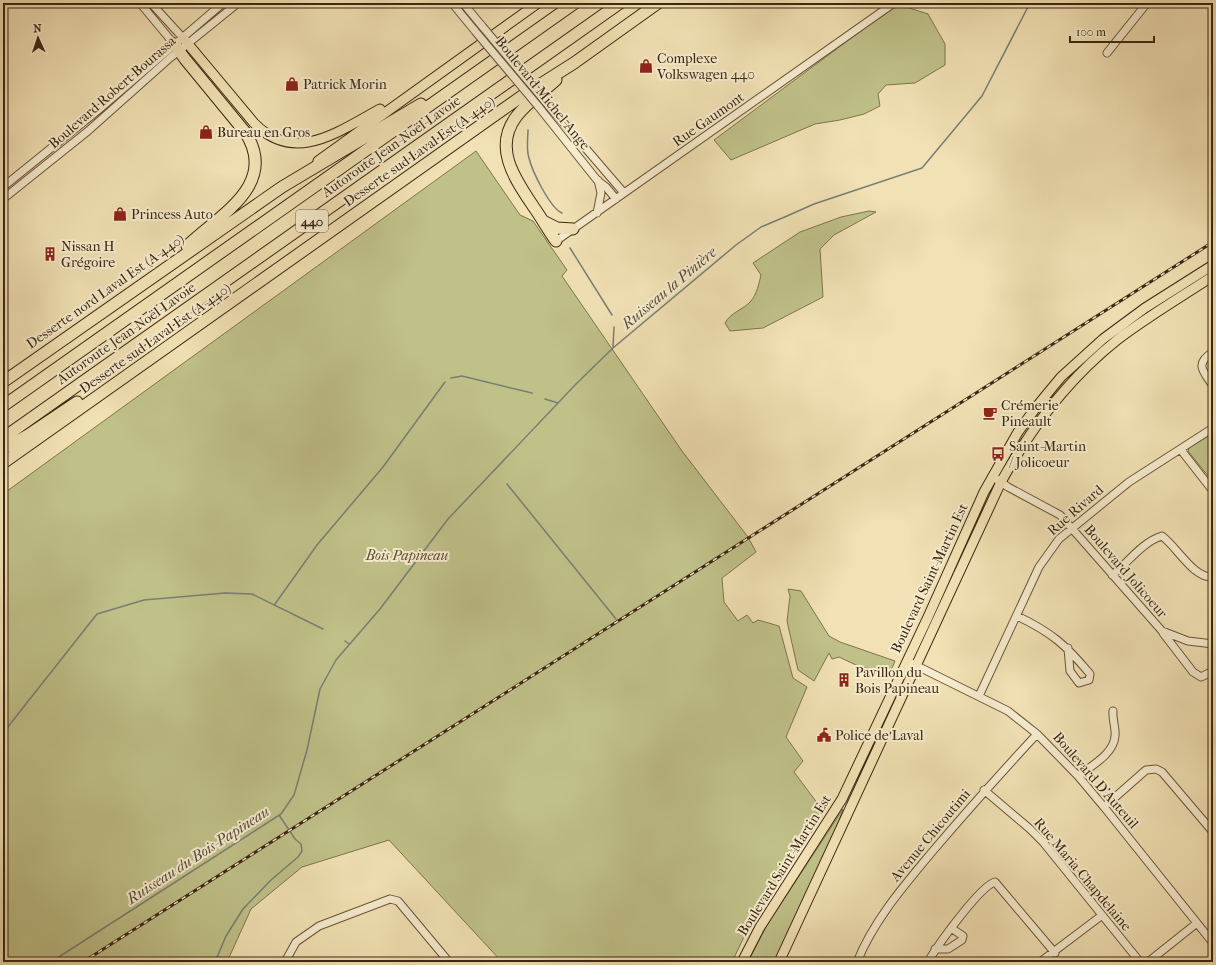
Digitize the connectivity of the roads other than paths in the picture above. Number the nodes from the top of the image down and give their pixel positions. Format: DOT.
graph roads {
  1 [pos="140,3"];
  2 [pos="151,3"];
  3 [pos="223,3"];
  4 [pos="238,3"];
  5 [pos="452,3"];
  6 [pos="463,3"];
  7 [pos="538,3"];
  8 [pos="575,3"];
  9 [pos="620,3"];
  10 [pos="658,3"];
  11 [pos="894,3"];
  12 [pos="1145,4"];
  13 [pos="181,44"];
  14 [pos="507,51"];
  15 [pos="1107,53"];
  16 [pos="574,63"];
  17 [pos="410,93"];
  18 [pos="598,180"];
  19 [pos="3,187"];
  20 [pos="282,187"];
  21 [pos="624,193"];
  22 [pos="3,199"];
  23 [pos="616,199"];
  24 [pos="597,213"];
  25 [pos="542,220"];
  26 [pos="574,229"];
  27 [pos="556,242"];
  28 [pos="1213,265"];
  29 [pos="160,271"];
  30 [pos="1213,276"];
  31 [pos="1213,352"];
  32 [pos="136,369"];
  33 [pos="3,382"];
  34 [pos="1213,386"];
  35 [pos="3,406"];
  36 [pos="1213,428"];
  37 [pos="3,438"];
  38 [pos="3,449"];
  39 [pos="1181,450"];
  40 [pos="3,463"];
  41 [pos="992,476"];
  42 [pos="1002,482"];
  43 [pos="1213,491"];
  44 [pos="1071,528"];
  45 [pos="1112,575"];
  46 [pos="1213,576"];
  47 [pos="1017,616"];
  48 [pos="1162,631"];
  49 [pos="1213,644"];
  50 [pos="1068,648"];
  51 [pos="907,662"];
  52 [pos="917,666"];
  53 [pos="1213,671"];
  54 [pos="979,696"];
  55 [pos="1113,711"];
  56 [pos="882,715"];
  57 [pos="894,716"];
  58 [pos="1038,734"];
  59 [pos="861,760"];
  60 [pos="870,764"];
  61 [pos="1078,776"];
  62 [pos="984,790"];
  63 [pos="1104,807"];
  64 [pos="1213,832"];
  65 [pos="1101,916"];
  66 [pos="1197,923"];
  67 [pos="951,928"];
  68 [pos="1213,943"];
  69 [pos="935,950"];
  70 [pos="1054,953"];
  71 [pos="285,962"];
  72 [pos="449,962"];
  73 [pos="742,962"];
  74 [pos="779,962"];
  75 [pos="857,962"];
  76 [pos="928,962"];
  77 [pos="1040,962"];
  78 [pos="1140,962"];
  79 [pos="1148,962"];
  1 -- 13 [label="street"];
  2 -- 13 [label="street"];
  3 -- 13 [label="street, Boulevard Robert Bourassa"];
  4 -- 13 [label="street, Boulevard Robert Bourassa"];
  5 -- 18 [label="street, Boulevard Michel-Ange, bridge"];
  6 -- 21 [label="street, Boulevard Michel-Ange, bridge"];
  7 -- 17 [label="main road, Desserte nord Laval Est (A-440)"];
  8 -- 14 [label="highway, Autoroute Jean-Noël-Lavoie / 440"];
  9 -- 37 [label="highway, Autoroute Jean-Noël-Lavoie / 440"];
  10 -- 16 [label="highway, Desserte sud Laval Est (A-440)"];
  11 -- 21 [label="street, Rue Gaumont"];
  12 -- 15 [label="street"];
  13 -- 17 [label="main road"];
  13 -- 19 [label="street, Boulevard Robert Bourassa"];
  13 -- 22 [label="street, Boulevard Robert Bourassa"];
  13 -- 29 [label="highway"];
  14 -- 20 [label="highway"];
  14 -- 35 [label="highway, Autoroute Jean-Noël-Lavoie / 440"];
  16 -- 25 [label="highway"];
  16 -- 32 [label="highway, Desserte sud Laval Est (A-440)"];
  17 -- 20 [label="main road, Desserte nord Laval Est (A-440)"];
  18 -- 23 [label="street, Boulevard Michel-Ange"];
  18 -- 24 [label="street"];
  20 -- 29 [label="highway, Desserte nord Laval Est (A-440)"];
  21 -- 23 [label="street, Rue Gaumont"];
  23 -- 24 [label="street, Rue Gaumont"];
  24 -- 26 [label="street, Rue Gaumont"];
  25 -- 26 [label="highway"];
  25 -- 27 [label="highway"];
  26 -- 27 [label="street, Rue Gaumont"];
  28 -- 41 [label="main road, Boulevard Saint-Martin Est"];
  29 -- 33 [label="highway, Desserte nord Laval Est (A-440)"];
  30 -- 42 [label="main road, Boulevard Saint-Martin Est"];
  31 -- 34 [label="street"];
  32 -- 38 [label="highway"];
  32 -- 40 [label="highway, Desserte sud Laval Est (A-440)"];
  36 -- 39 [label="street, Rue Rivard"];
  39 -- 43 [label="street"];
  39 -- 44 [label="street, Rue Rivard"];
  41 -- 42 [label="street, Boulevard Jolicoeur"];
  41 -- 51 [label="main road, Boulevard Saint-Martin Est"];
  42 -- 44 [label="street, Boulevard Jolicoeur"];
  42 -- 52 [label="main road, Boulevard Saint-Martin Est"];
  44 -- 45 [label="street, Boulevard Jolicoeur"];
  44 -- 47 [label="street, Rue Rivard"];
  45 -- 46 [label="street"];
  45 -- 48 [label="street, Boulevard Jolicoeur"];
  47 -- 50 [label="street"];
  47 -- 54 [label="street, Rue Rivard"];
  48 -- 49 [label="street, Boulevard Jolicoeur"];
  48 -- 53 [label="street, Boulevard Jolicoeur"];
  51 -- 52 [label="street, Boulevard D'Auteuil"];
  51 -- 56 [label="main road, Boulevard Saint-Martin Est"];
  52 -- 54 [label="street, Boulevard D'Auteuil"];
  52 -- 57 [label="main road, Boulevard Saint-Martin Est"];
  54 -- 58 [label="street, Boulevard D'Auteuil"];
  55 -- 61 [label="street"];
  56 -- 57 [label="main road"];
  56 -- 59 [label="main road, Boulevard Saint-Martin Est"];
  57 -- 60 [label="main road, Boulevard Saint-Martin Est"];
  58 -- 61 [label="street, Boulevard D'Auteuil"];
  58 -- 62 [label="street, Avenue Chicoutimi"];
  59 -- 60 [label="main road"];
  59 -- 73 [label="main road, Boulevard Saint-Martin Est"];
  60 -- 74 [label="main road, Boulevard Saint-Martin Est"];
  61 -- 63 [label="street, Boulevard D'Auteuil"];
  62 -- 65 [label="street, Rue Maria-Chapdelaine"];
  62 -- 75 [label="street, Avenue Chicoutimi"];
  63 -- 64 [label="street"];
  63 -- 66 [label="street, Boulevard D'Auteuil"];
  65 -- 70 [label="street"];
  65 -- 78 [label="street, Rue Maria-Chapdelaine"];
  66 -- 68 [label="street, Boulevard D'Auteuil"];
  66 -- 79 [label="street"];
  67 -- 69 [label="street"];
  67 -- 69 [label="street"];
  67 -- 70 [label="street"];
  69 -- 76 [label="street"];
  70 -- 77 [label="street"];
  71 -- 72 [label="street"];
}
